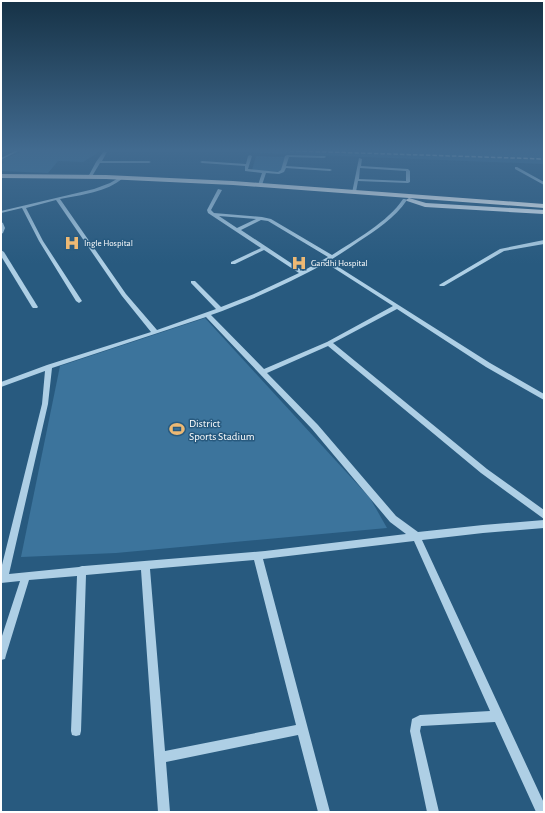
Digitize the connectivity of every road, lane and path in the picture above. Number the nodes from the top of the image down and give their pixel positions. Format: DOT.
graph roads {
  1 [pos="101,188"];
  2 [pos="183,188"];
  3 [pos="299,188"];
  4 [pos="355,188"];
  5 [pos="220,190"];
  6 [pos="354,192"];
  7 [pos="57,198"];
  8 [pos="407,200"];
  9 [pos="23,206"];
  10 [pos="543,211"];
  11 [pos="1,212"];
  12 [pos="213,214"];
  13 [pos="262,218"];
  14 [pos="1,223"];
  15 [pos="237,230"];
  16 [pos="1,233"];
  17 [pos="544,242"];
  18 [pos="264,248"];
  19 [pos="1,252"];
  20 [pos="328,259"];
  21 [pos="233,263"];
  22 [pos="302,273"];
  23 [pos="193,282"];
  24 [pos="442,286"];
  25 [pos="79,301"];
  26 [pos="398,306"];
  27 [pos="35,307"];
  28 [pos="219,309"];
  29 [pos="206,315"];
  30 [pos="155,332"];
  31 [pos="329,343"];
  32 [pos="49,367"];
  33 [pos="262,372"];
  34 [pos="1,385"];
  35 [pos="544,397"];
  36 [pos="544,515"];
  37 [pos="544,524"];
  38 [pos="416,536"];
  39 [pos="256,555"];
  40 [pos="145,565"];
  41 [pos="82,570"];
  42 [pos="26,576"];
  43 [pos="2,579"];
  44 [pos="1,655"];
  45 [pos="498,716"];
  46 [pos="302,729"];
  47 [pos="76,731"];
  48 [pos="160,758"];
  49 [pos="541,804"];
  50 [pos="164,812"];
  51 [pos="324,812"];
  52 [pos="433,812"];
  1 -- 7 [label="street"];
  2 -- 5 [label="highway"];
  3 -- 6 [label="highway"];
  4 -- 6 [label="street"];
  5 -- 8 [label="highway"];
  5 -- 12 [label="street"];
  6 -- 10 [label="highway"];
  7 -- 9 [label="street"];
  7 -- 30 [label="street"];
  8 -- 10 [label="highway"];
  8 -- 10 [label="main road"];
  8 -- 20 [label="street"];
  9 -- 11 [label="street"];
  9 -- 25 [label="street"];
  12 -- 13 [label="street"];
  12 -- 15 [label="street"];
  13 -- 15 [label="street"];
  13 -- 20 [label="street"];
  14 -- 16 [label="street"];
  15 -- 18 [label="street"];
  17 -- 24 [label="street"];
  18 -- 21 [label="street"];
  18 -- 22 [label="street"];
  19 -- 27 [label="street"];
  20 -- 22 [label="street"];
  20 -- 26 [label="street"];
  22 -- 28 [label="street"];
  23 -- 28 [label="street"];
  26 -- 31 [label="street"];
  26 -- 35 [label="street"];
  28 -- 29 [label="street"];
  29 -- 30 [label="street"];
  29 -- 33 [label="street"];
  30 -- 32 [label="street"];
  31 -- 33 [label="street"];
  31 -- 36 [label="street"];
  32 -- 34 [label="street"];
  32 -- 43 [label="street"];
  33 -- 38 [label="street"];
  37 -- 38 [label="street"];
  38 -- 39 [label="street"];
  38 -- 45 [label="street"];
  39 -- 40 [label="street"];
  39 -- 46 [label="street"];
  40 -- 41 [label="street"];
  40 -- 48 [label="street"];
  41 -- 42 [label="street"];
  41 -- 47 [label="street"];
  42 -- 43 [label="street"];
  42 -- 44 [label="street"];
  45 -- 49 [label="street"];
  45 -- 52 [label="street"];
  46 -- 48 [label="street"];
  46 -- 51 [label="street"];
  48 -- 50 [label="street"];
}
